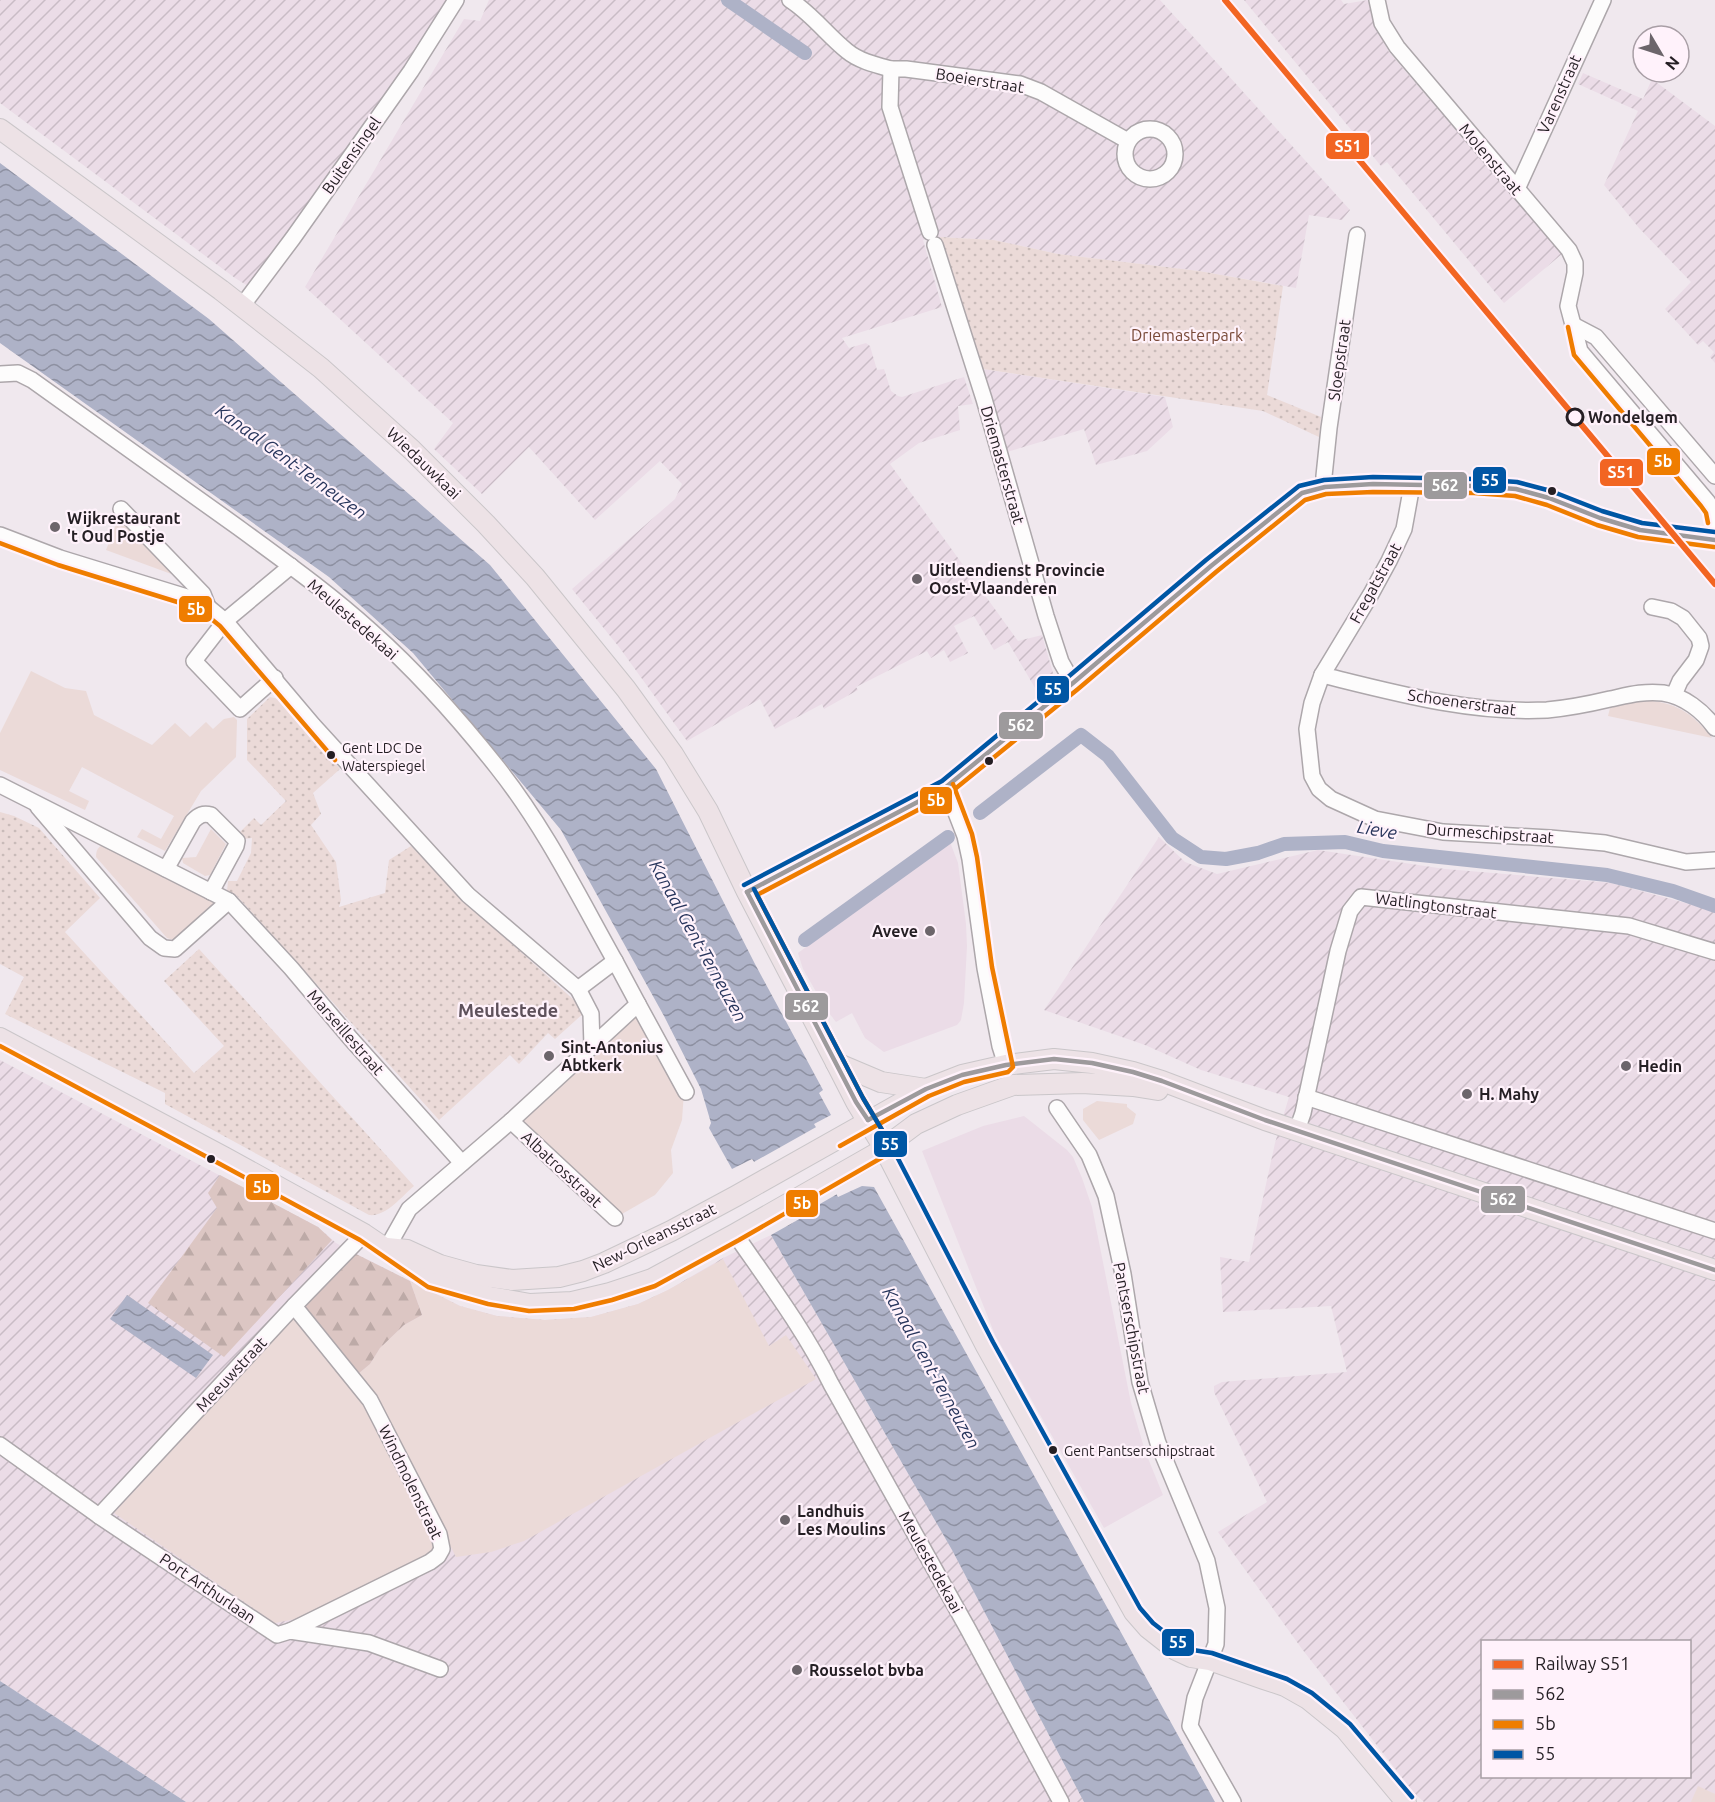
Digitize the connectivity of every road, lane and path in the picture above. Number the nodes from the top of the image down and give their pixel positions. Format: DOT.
graph roads {
  1 [pos="456,0"];
  2 [pos="790,0"];
  3 [pos="1377,0"];
  4 [pos="1603,0"];
  5 [pos="891,69"];
  6 [pos="0,129"];
  7 [pos="1128,141"];
  8 [pos="1517,189"];
  9 [pos="1357,234"];
  10 [pos="242,306"];
  11 [pos="1575,326"];
  12 [pos="0,374"];
  13 [pos="1715,477"];
  14 [pos="1412,485"];
  15 [pos="1325,487"];
  16 [pos="121,509"];
  17 [pos="1715,522"];
  18 [pos="1715,532"];
  19 [pos="0,535"];
  20 [pos="1715,540"];
  21 [pos="291,566"];
  22 [pos="208,607"];
  23 [pos="1652,607"];
  24 [pos="225,621"];
  25 [pos="1322,675"];
  26 [pos="275,678"];
  27 [pos="1073,683"];
  28 [pos="1674,695"];
  29 [pos="1715,728"];
  30 [pos="0,785"];
  31 [pos="946,787"];
  32 [pos="34,802"];
  33 [pos="96,833"];
  34 [pos="80,857"];
  35 [pos="1715,860"];
  36 [pos="166,869"];
  37 [pos="211,892"];
  38 [pos="747,892"];
  39 [pos="229,901"];
  40 [pos="1715,952"];
  41 [pos="615,961"];
  42 [pos="578,989"];
  43 [pos="638,1004"];
  44 [pos="0,1038"];
  45 [pos="594,1044"];
  46 [pos="836,1063"];
  47 [pos="1006,1065"];
  48 [pos="926,1089"];
  49 [pos="686,1092"];
  50 [pos="1306,1097"];
  51 [pos="1214,1100"];
  52 [pos="1057,1108"];
  53 [pos="868,1120"];
  54 [pos="511,1121"];
  55 [pos="1297,1130"];
  56 [pos="884,1148"];
  57 [pos="462,1163"];
  58 [pos="615,1218"];
  59 [pos="1715,1231"];
  60 [pos="364,1234"];
  61 [pos="735,1234"];
  62 [pos="387,1248"];
  63 [pos="1715,1270"];
  64 [pos="294,1306"];
  65 [pos="0,1445"];
  66 [pos="99,1516"];
  67 [pos="290,1631"];
  68 [pos="1210,1660"];
  69 [pos="440,1669"];
  70 [pos="1061,1802"];
  71 [pos="1233,1802"];
  72 [pos="1406,1802"];
  1 -- 10 [label="street, Buitensingel"];
  2 -- 5 [label="street, Boeierstraat"];
  3 -- 8 [label="street, Molenstraat"];
  4 -- 8 [label="street, Varenstraat"];
  5 -- 7 [label="street, Boeierstraat"];
  5 -- 27 [label="street, Driemasterstraat"];
  6 -- 10 [label="main road, Wiedauwkaai"];
  8 -- 11 [label="street, Molenstraat"];
  9 -- 15 [label="street, Sloepstraat"];
  10 -- 38 [label="main road, Wiedauwkaai"];
  11 -- 13 [label="street"];
  11 -- 17 [label="street, Molenstraat"];
  12 -- 21 [label="street, Meulestedekaai"];
  14 -- 15 [label="street"];
  14 -- 20 [label="street"];
  14 -- 25 [label="street, Fregatstraat"];
  15 -- 27 [label="street"];
  16 -- 22 [label="street"];
  18 -- 20 [label="street"];
  19 -- 22 [label="street"];
  21 -- 24 [label="street"];
  21 -- 41 [label="street, Meulestedekaai"];
  22 -- 24 [label="street"];
  23 -- 28 [label="street"];
  24 -- 26 [label="street"];
  24 -- 26 [label="street"];
  25 -- 28 [label="street, Schoenerstraat"];
  25 -- 35 [label="street, Durmeschipstraat"];
  26 -- 42 [label="street"];
  27 -- 31 [label="street"];
  28 -- 29 [label="street, Schoenerstraat"];
  30 -- 32 [label="street, Marseillestraat"];
  31 -- 38 [label="street"];
  31 -- 47 [label="street"];
  32 -- 33 [label="street, Marseillestraat"];
  32 -- 34 [label="street, Marseillestraat"];
  33 -- 34 [label="street"];
  33 -- 36 [label="street, Marseillestraat"];
  34 -- 39 [label="street, Marseillestraat"];
  36 -- 37 [label="street, Marseillestraat"];
  36 -- 37 [label="street"];
  37 -- 39 [label="street, Marseillestraat"];
  38 -- 46 [label="main road, Wiedauwkaai"];
  39 -- 57 [label="street, Marseillestraat"];
  40 -- 50 [label="street, Watlingtonstraat"];
  41 -- 42 [label="street"];
  41 -- 43 [label="street, Meulestedekaai"];
  42 -- 45 [label="street"];
  43 -- 45 [label="street"];
  43 -- 49 [label="street"];
  44 -- 60 [label="main road, New-Orleansstraat"];
  45 -- 54 [label="street"];
  46 -- 48 [label="main road"];
  46 -- 53 [label="main road, Wiedauwkaai"];
  47 -- 48 [label="main road, New-Orleansstraat"];
  47 -- 51 [label="main road, New-Orleansstraat"];
  48 -- 53 [label="main road, New-Orleansstraat"];
  50 -- 55 [label="street, Watlingtonstraat"];
  50 -- 59 [label="street"];
  51 -- 55 [label="main road"];
  51 -- 56 [label="main road, New-Orleansstraat"];
  52 -- 68 [label="street, Pantserschipstraat"];
  53 -- 56 [label="main road, Wiedauwkaai"];
  53 -- 62 [label="main road, New-Orleansstraat"];
  54 -- 57 [label="street"];
  54 -- 58 [label="street, Albatrosstraat"];
  55 -- 63 [label="main road"];
  56 -- 61 [label="main road, New-Orleansstraat"];
  56 -- 68 [label="main road, Wiedauwkaai"];
  57 -- 62 [label="street"];
  60 -- 62 [label="main road, New-Orleansstraat"];
  60 -- 64 [label="street, Meeuwstraat"];
  61 -- 62 [label="main road, New-Orleansstraat"];
  61 -- 70 [label="street, Meulestedekaai"];
  64 -- 66 [label="street, Meeuwstraat"];
  64 -- 67 [label="street, Windmolenstraat"];
  65 -- 66 [label="street, Port Arthurlaan"];
  66 -- 67 [label="street, Port Arthurlaan"];
  67 -- 69 [label="street, Port Arthurlaan"];
  68 -- 71 [label="street, Pantserschipstraat"];
  68 -- 72 [label="main road"];
}
